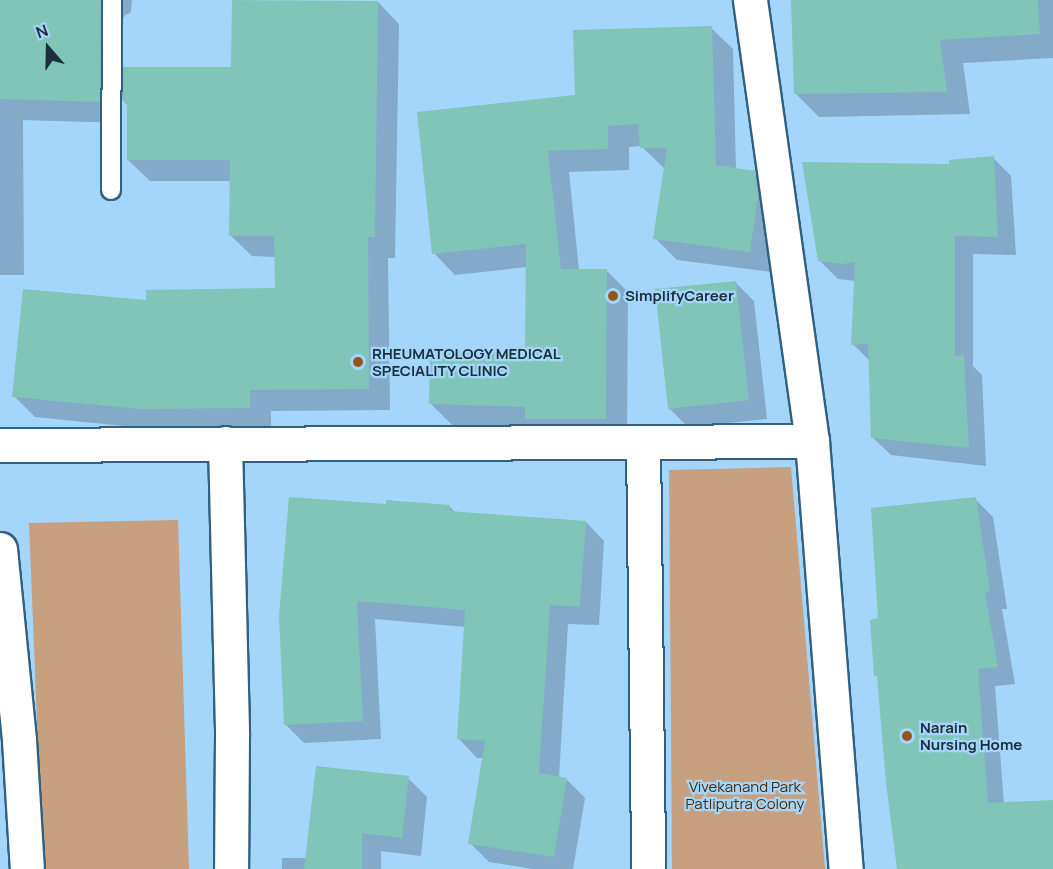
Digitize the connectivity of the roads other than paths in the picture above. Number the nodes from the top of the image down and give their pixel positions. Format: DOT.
graph roads {
  1 [pos="112,0"];
  2 [pos="750,0"];
  3 [pos="111,190"];
  4 [pos="812,441"];
  5 [pos="644,442"];
  6 [pos="225,443"];
  7 [pos="0,445"];
  8 [pos="0,549"];
  9 [pos="27,869"];
  10 [pos="231,869"];
  11 [pos="648,869"];
  12 [pos="846,869"];
  1 -- 3 [label="lane"];
  2 -- 4 [label="street"];
  4 -- 5 [label="street"];
  4 -- 12 [label="street"];
  5 -- 6 [label="street"];
  5 -- 11 [label="street"];
  6 -- 7 [label="street"];
  6 -- 10 [label="street"];
  8 -- 9 [label="street"];
}
